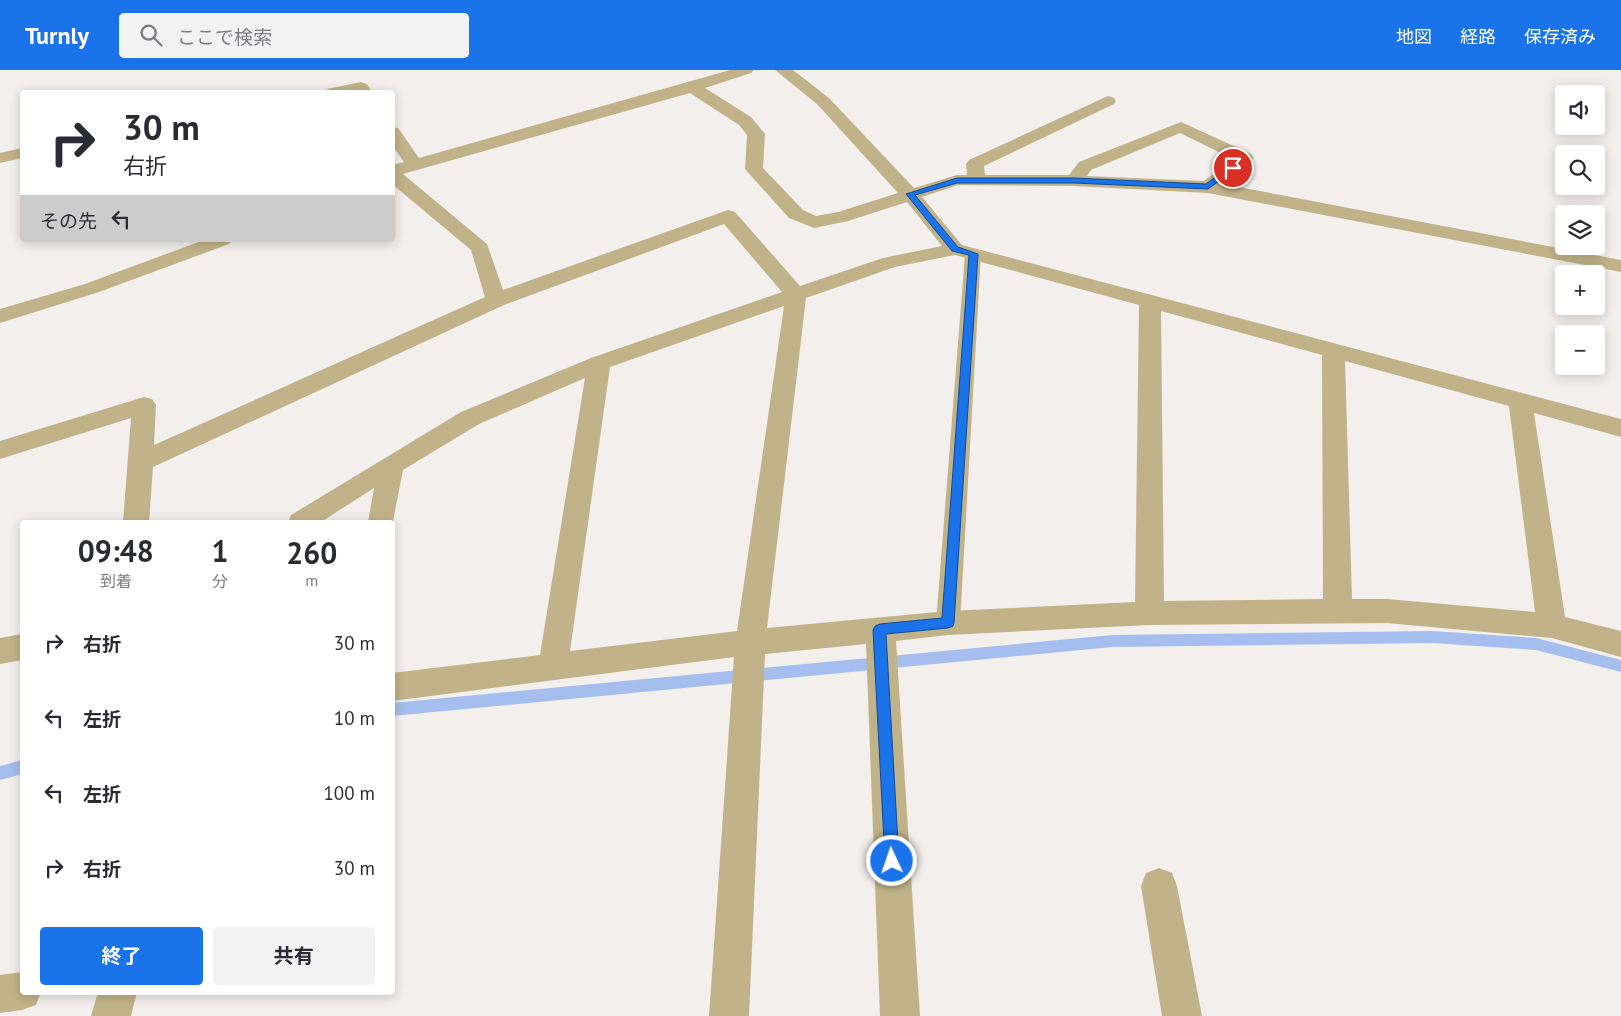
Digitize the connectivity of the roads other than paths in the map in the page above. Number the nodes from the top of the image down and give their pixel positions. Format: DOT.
graph roads {
  1 [pos="744,70"];
  2 [pos="783,70"];
  3 [pos="692,87"];
  4 [pos="344,90"];
  5 [pos="363,90"];
  6 [pos="1108,101"];
  7 [pos="395,136"];
  8 [pos="20,153"];
  9 [pos="0,158"];
  10 [pos="415,165"];
  11 [pos="395,172"];
  12 [pos="395,176"];
  13 [pos="976,180"];
  14 [pos="1074,180"];
  15 [pos="1208,187"];
  16 [pos="910,194"];
  17 [pos="217,242"];
  18 [pos="964,251"];
  19 [pos="1621,266"];
  20 [pos="796,295"];
  21 [pos="496,300"];
  22 [pos="1150,303"];
  23 [pos="0,316"];
  24 [pos="1333,351"];
  25 [pos="598,363"];
  26 [pos="1520,401"];
  27 [pos="1621,428"];
  28 [pos="0,450"];
  29 [pos="140,462"];
  30 [pos="391,465"];
  31 [pos="136,520"];
  32 [pos="304,520"];
  33 [pos="381,520"];
  34 [pos="1338,612"];
  35 [pos="1149,613"];
  36 [pos="948,623"];
  37 [pos="1552,626"];
  38 [pos="880,630"];
  39 [pos="750,643"];
  40 [pos="1621,644"];
  41 [pos="20,647"];
  42 [pos="0,651"];
  43 [pos="553,666"];
  44 [pos="395,687"];
  45 [pos="1159,886"];
  46 [pos="20,991"];
  47 [pos="0,994"];
  48 [pos="117,995"];
  49 [pos="111,1016"];
  50 [pos="729,1016"];
  51 [pos="900,1016"];
  52 [pos="1182,1016"];
  1 -- 3 [label="street"];
  2 -- 16 [label="street"];
  3 -- 10 [label="street"];
  3 -- 16 [label="street"];
  4 -- 5 [label="street"];
  6 -- 13 [label="street"];
  7 -- 10 [label="street"];
  8 -- 9 [label="street"];
  10 -- 11 [label="street"];
  12 -- 21 [label="street"];
  13 -- 14 [label="street"];
  13 -- 16 [label="street"];
  14 -- 15 [label="street"];
  14 -- 15 [label="street"];
  15 -- 19 [label="street"];
  16 -- 18 [label="street"];
  17 -- 23 [label="street"];
  18 -- 20 [label="street"];
  18 -- 22 [label="street"];
  18 -- 36 [label="lane"];
  20 -- 21 [label="street"];
  20 -- 25 [label="street"];
  20 -- 39 [label="street"];
  21 -- 29 [label="street"];
  22 -- 24 [label="street"];
  22 -- 35 [label="street"];
  24 -- 26 [label="street"];
  24 -- 34 [label="street"];
  25 -- 30 [label="street"];
  25 -- 43 [label="street"];
  26 -- 27 [label="street"];
  26 -- 37 [label="street"];
  28 -- 29 [label="street"];
  29 -- 31 [label="street"];
  30 -- 32 [label="street"];
  30 -- 33 [label="street"];
  34 -- 35 [label="street"];
  34 -- 37 [label="street"];
  35 -- 36 [label="street"];
  36 -- 38 [label="street"];
  37 -- 40 [label="street"];
  38 -- 39 [label="street"];
  38 -- 51 [label="street"];
  39 -- 43 [label="street"];
  39 -- 50 [label="street"];
  41 -- 42 [label="street"];
  43 -- 44 [label="street"];
  45 -- 52 [label="street"];
  46 -- 47 [label="street"];
  48 -- 49 [label="street"];
}
